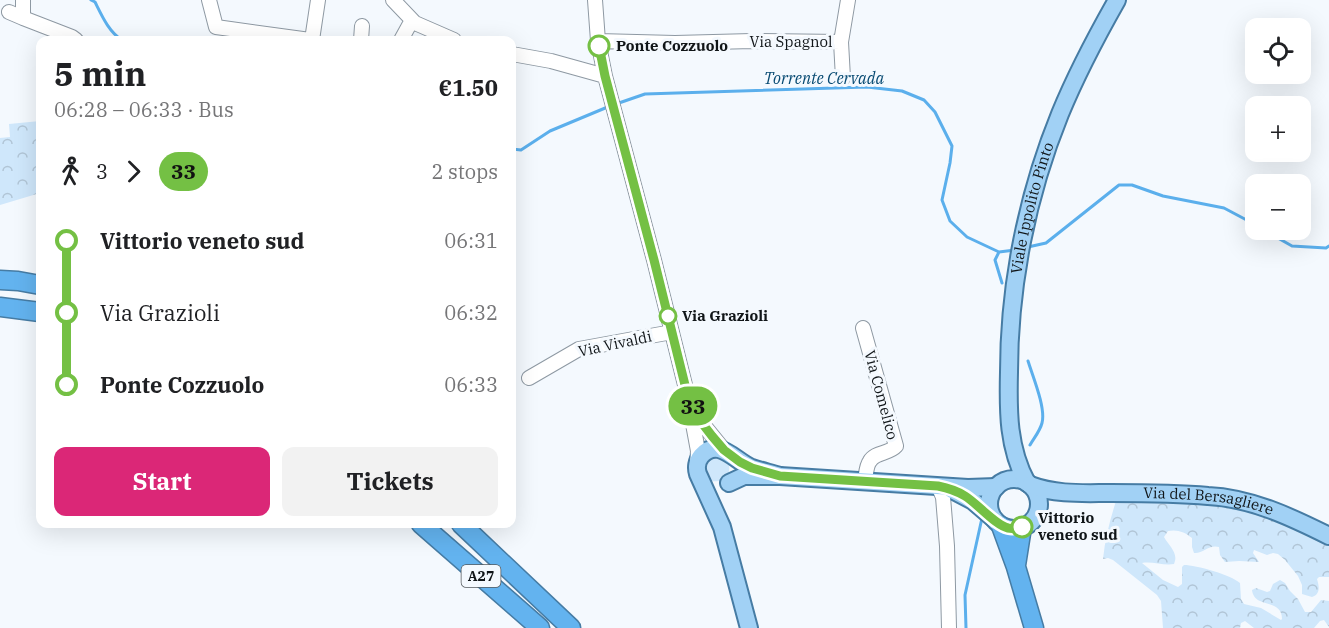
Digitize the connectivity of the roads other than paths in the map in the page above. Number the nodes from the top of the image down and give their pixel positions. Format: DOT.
graph roads {
  1 [pos="23,0"];
  2 [pos="209,0"];
  3 [pos="318,0"];
  4 [pos="393,0"];
  5 [pos="595,0"];
  6 [pos="848,0"];
  7 [pos="1117,0"];
  8 [pos="9,12"];
  9 [pos="23,18"];
  10 [pos="412,20"];
  11 [pos="362,26"];
  12 [pos="69,36"];
  13 [pos="282,36"];
  14 [pos="312,36"];
  15 [pos="361,36"];
  16 [pos="403,36"];
  17 [pos="446,36"];
  18 [pos="598,41"];
  19 [pos="841,42"];
  20 [pos="516,55"];
  21 [pos="605,76"];
  22 [pos="843,78"];
  23 [pos="0,280"];
  24 [pos="36,284"];
  25 [pos="0,307"];
  26 [pos="36,312"];
  27 [pos="863,328"];
  28 [pos="672,332"];
  29 [pos="529,378"];
  30 [pos="688,397"];
  31 [pos="1010,432"];
  32 [pos="728,453"];
  33 [pos="699,474"];
  34 [pos="780,476"];
  35 [pos="865,481"];
  36 [pos="1028,484"];
  37 [pos="727,485"];
  38 [pos="938,486"];
  39 [pos="998,486"];
  40 [pos="1081,494"];
  41 [pos="998,523"];
  42 [pos="1028,523"];
  43 [pos="722,527"];
  44 [pos="426,528"];
  45 [pos="465,528"];
  46 [pos="1329,536"];
  47 [pos="1016,567"];
  48 [pos="540,628"];
  49 [pos="571,628"];
  50 [pos="749,628"];
  51 [pos="949,628"];
  52 [pos="1034,628"];
  1 -- 9 [label="street"];
  2 -- 13 [label="street"];
  3 -- 14 [label="street"];
  4 -- 10 [label="street"];
  5 -- 18 [label="street"];
  6 -- 19 [label="street"];
  7 -- 31 [label="main road, Viale Ippolito Pinto"];
  8 -- 9 [label="street"];
  9 -- 12 [label="street"];
  10 -- 16 [label="street"];
  10 -- 17 [label="street"];
  11 -- 15 [label="street"];
  18 -- 19 [label="street, Via Spagnol"];
  18 -- 21 [label="street"];
  19 -- 22 [label="street"];
  20 -- 21 [label="street"];
  21 -- 28 [label="street"];
  23 -- 24 [label="highway"];
  25 -- 26 [label="highway"];
  27 -- 35 [label="street, Via Comelico"];
  28 -- 29 [label="street, Via Vivaldi"];
  28 -- 30 [label="street"];
  30 -- 32 [label="street"];
  30 -- 33 [label="street"];
  31 -- 36 [label="main road, Viale Ippolito Pinto"];
  31 -- 39 [label="main road, Viale Ippolito Pinto"];
  32 -- 33 [label="main road"];
  32 -- 34 [label="main road"];
  32 -- 37 [label="main road"];
  33 -- 37 [label="main road"];
  33 -- 43 [label="main road"];
  34 -- 35 [label="main road"];
  34 -- 37 [label="main road"];
  35 -- 38 [label="main road"];
  36 -- 39 [label="main road"];
  36 -- 40 [label="main road, Via del Bersagliere"];
  36 -- 42 [label="main road"];
  37 -- 43 [label="main road"];
  38 -- 39 [label="main road"];
  38 -- 41 [label="main road"];
  38 -- 51 [label="street"];
  39 -- 41 [label="main road"];
  40 -- 42 [label="main road, Via del Bersagliere"];
  40 -- 46 [label="main road, Via del Bersagliere"];
  41 -- 42 [label="main road"];
  41 -- 47 [label="highway"];
  42 -- 47 [label="highway"];
  43 -- 50 [label="main road"];
  44 -- 48 [label="highway, A27"];
  45 -- 49 [label="highway, A27"];
  47 -- 52 [label="highway"];
}
